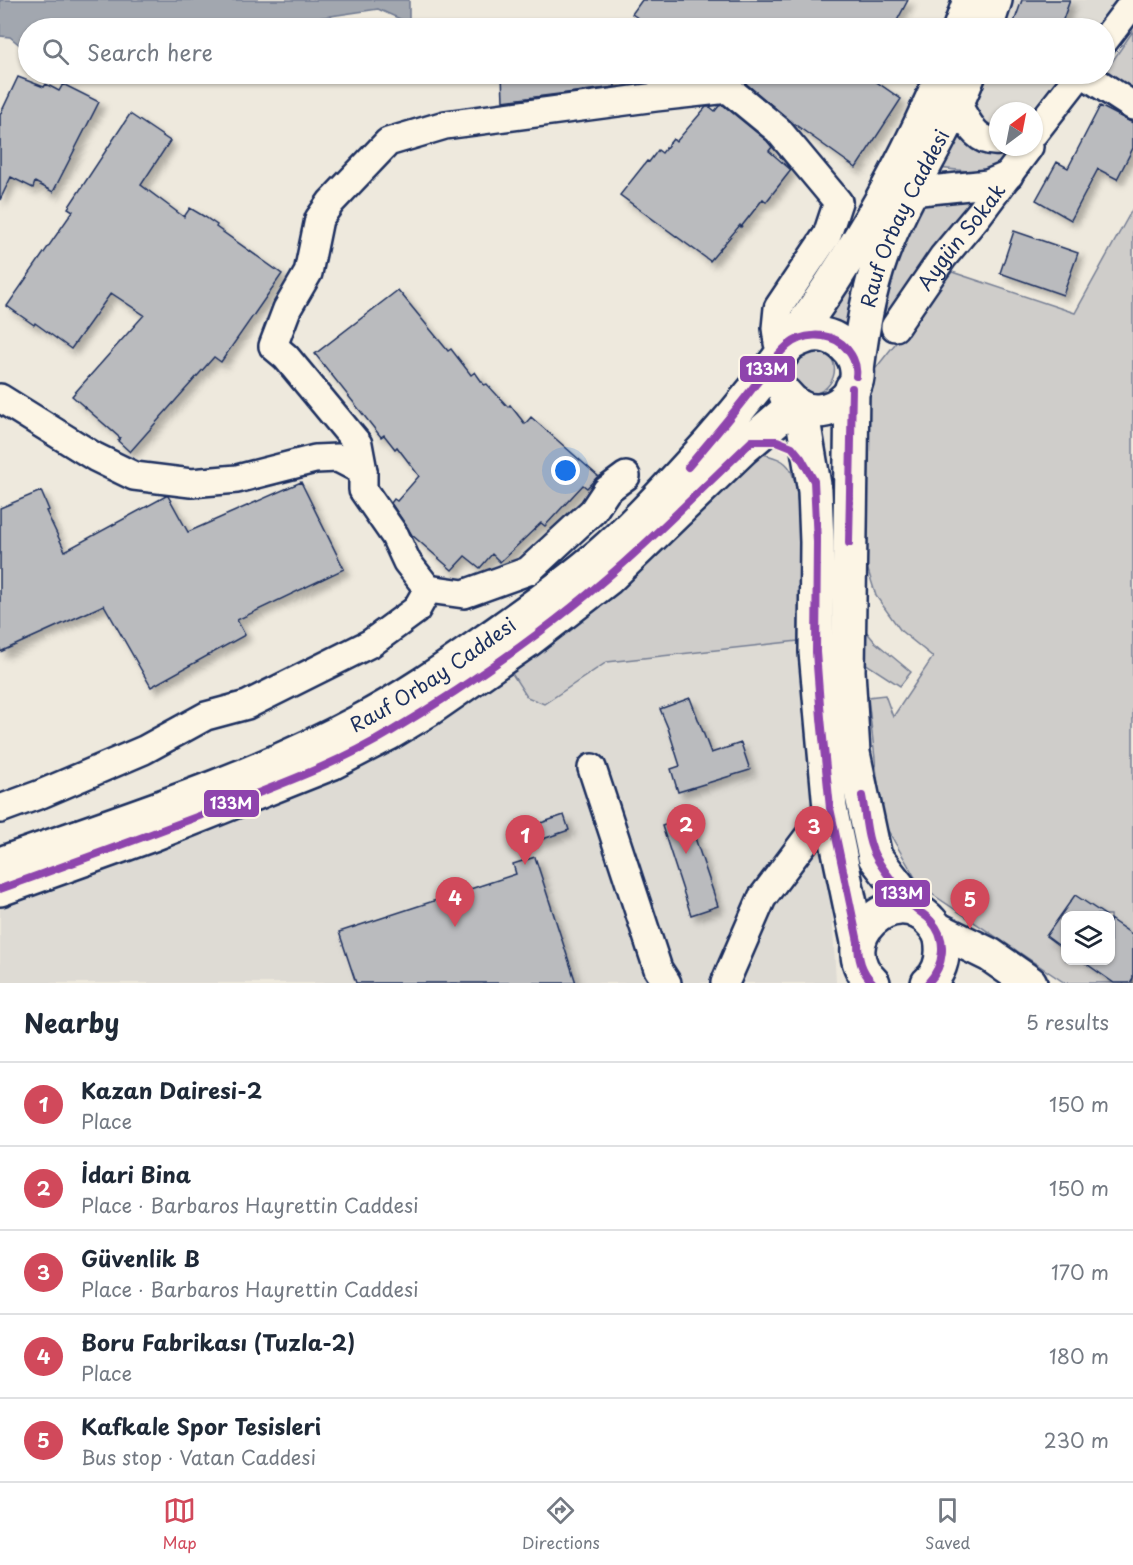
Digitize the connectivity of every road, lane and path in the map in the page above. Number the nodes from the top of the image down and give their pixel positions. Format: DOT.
graph roads {
  1 [pos="970,0"];
  2 [pos="995,0"];
  3 [pos="1133,3"];
  4 [pos="964,18"];
  5 [pos="989,18"];
  6 [pos="1115,27"];
  7 [pos="938,84"];
  8 [pos="965,84"];
  9 [pos="1074,84"];
  10 [pos="1098,84"];
  11 [pos="957,104"];
  12 [pos="1133,106"];
  13 [pos="1043,123"];
  14 [pos="989,140"];
  15 [pos="1021,156"];
  16 [pos="1010,175"];
  17 [pos="911,192"];
  18 [pos="895,327"];
  19 [pos="783,351"];
  20 [pos="855,379"];
  21 [pos="0,398"];
  22 [pos="798,406"];
  23 [pos="752,441"];
  24 [pos="363,471"];
  25 [pos="626,476"];
  26 [pos="814,481"];
  27 [pos="428,589"];
  28 [pos="592,768"];
  29 [pos="830,808"];
  30 [pos="0,809"];
  31 [pos="0,864"];
  32 [pos="0,889"];
  33 [pos="928,921"];
  34 [pos="860,966"];
  35 [pos="667,983"];
  36 [pos="725,983"];
  37 [pos="928,983"];
  38 [pos="1030,983"];
  1 -- 4 [label="main road"];
  2 -- 5 [label="main road"];
  3 -- 6 [label="street"];
  7 -- 19 [label="main road, Rauf Orbay Caddesi"];
  8 -- 11 [label="main road, Rauf Orbay Caddesi"];
  9 -- 13 [label="street, Aygün Sokak"];
  10 -- 12 [label="street"];
  11 -- 14 [label="street"];
  11 -- 17 [label="main road, Rauf Orbay Caddesi"];
  15 -- 16 [label="street, Aygün Sokak"];
  16 -- 17 [label="street"];
  16 -- 18 [label="street, Aygün Sokak"];
  17 -- 20 [label="main road, Rauf Orbay Caddesi"];
  19 -- 20 [label="main road"];
  19 -- 22 [label="main road"];
  19 -- 24 [label="street"];
  19 -- 31 [label="main road, Rauf Orbay Caddesi"];
  20 -- 22 [label="main road"];
  20 -- 33 [label="main road, Rauf Orbay Caddesi"];
  21 -- 24 [label="street"];
  22 -- 23 [label="main road, Rauf Orbay Caddesi"];
  22 -- 26 [label="main road"];
  23 -- 26 [label="main road"];
  23 -- 32 [label="main road, Rauf Orbay Caddesi"];
  24 -- 27 [label="street"];
  25 -- 27 [label="street"];
  26 -- 29 [label="main road"];
  27 -- 30 [label="street"];
  28 -- 35 [label="street"];
  29 -- 34 [label="main road"];
  29 -- 36 [label="street"];
  33 -- 34 [label="main road"];
  33 -- 37 [label="main road"];
  33 -- 38 [label="main road"];
}
